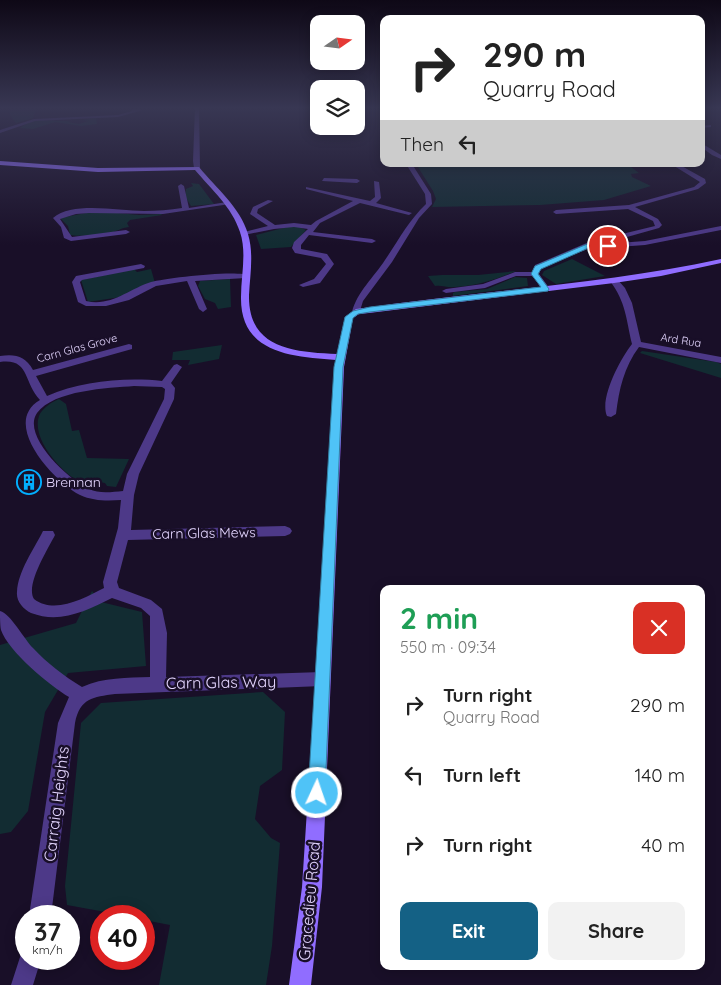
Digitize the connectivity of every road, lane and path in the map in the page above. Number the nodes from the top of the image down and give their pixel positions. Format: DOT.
graph roads {
  1 [pos="196,153"];
  2 [pos="0,163"];
  3 [pos="411,167"];
  4 [pos="680,167"];
  5 [pos="197,168"];
  6 [pos="181,186"];
  7 [pos="308,188"];
  8 [pos="316,190"];
  9 [pos="358,201"];
  10 [pos="270,202"];
  11 [pos="227,204"];
  12 [pos="370,204"];
  13 [pos="630,207"];
  14 [pos="186,210"];
  15 [pos="556,212"];
  16 [pos="408,213"];
  17 [pos="274,227"];
  18 [pos="721,228"];
  19 [pos="310,230"];
  20 [pos="126,232"];
  21 [pos="244,233"];
  22 [pos="372,241"];
  23 [pos="592,244"];
  24 [pos="721,261"];
  25 [pos="141,266"];
  26 [pos="534,274"];
  27 [pos="246,276"];
  28 [pos="190,279"];
  29 [pos="614,281"];
  30 [pos="303,285"];
  31 [pos="546,289"];
  32 [pos="446,291"];
  33 [pos="204,309"];
  34 [pos="356,312"];
  35 [pos="637,344"];
  36 [pos="129,347"];
  37 [pos="340,357"];
  38 [pos="0,359"];
  39 [pos="721,360"];
  40 [pos="177,367"];
  41 [pos="31,374"];
  42 [pos="165,384"];
  43 [pos="45,400"];
  44 [pos="611,414"];
  45 [pos="128,495"];
  46 [pos="285,531"];
  47 [pos="48,535"];
  48 [pos="123,536"];
  49 [pos="112,590"];
  50 [pos="0,617"];
  51 [pos="322,679"];
  52 [pos="158,684"];
  53 [pos="81,696"];
  54 [pos="42,905"];
  55 [pos="27,970"];
  56 [pos="22,985"];
  57 [pos="300,985"];
  1 -- 5 [label="street"];
  2 -- 5 [label="street"];
  3 -- 34 [label="street"];
  4 -- 13 [label="street"];
  5 -- 11 [label="street"];
  6 -- 14 [label="street"];
  7 -- 8 [label="street"];
  8 -- 9 [label="street"];
  8 -- 12 [label="street"];
  9 -- 12 [label="street"];
  9 -- 19 [label="street"];
  10 -- 17 [label="street"];
  11 -- 14 [label="street"];
  11 -- 21 [label="street"];
  12 -- 16 [label="street"];
  13 -- 15 [label="street"];
  13 -- 23 [label="street"];
  14 -- 20 [label="street"];
  17 -- 19 [label="street"];
  17 -- 21 [label="street"];
  18 -- 23 [label="street"];
  19 -- 22 [label="street"];
  19 -- 30 [label="street"];
  21 -- 27 [label="street"];
  23 -- 26 [label="street"];
  24 -- 29 [label="street"];
  25 -- 28 [label="street"];
  26 -- 31 [label="street"];
  26 -- 32 [label="street"];
  27 -- 28 [label="street"];
  27 -- 37 [label="street"];
  28 -- 33 [label="street"];
  29 -- 31 [label="street"];
  29 -- 35 [label="street"];
  31 -- 34 [label="street"];
  34 -- 37 [label="street, Gracedieu Road"];
  35 -- 39 [label="street, Ard Rua"];
  35 -- 44 [label="street"];
  36 -- 41 [label="street, Carn Glas Grove"];
  37 -- 51 [label="street, Gracedieu Road"];
  38 -- 41 [label="street, Carn Glas Grove"];
  40 -- 42 [label="street"];
  41 -- 43 [label="street, Carn Glas Grove"];
  42 -- 43 [label="street"];
  42 -- 45 [label="street"];
  43 -- 45 [label="street"];
  45 -- 48 [label="street"];
  46 -- 48 [label="street, Carn Glas Mews"];
  47 -- 49 [label="street"];
  48 -- 49 [label="street"];
  49 -- 52 [label="street, Carn Glas Way"];
  50 -- 53 [label="street"];
  51 -- 52 [label="street, Carn Glas Way"];
  51 -- 57 [label="street, Gracedieu Road"];
  52 -- 53 [label="street"];
  53 -- 54 [label="street, Carraig Heights"];
  55 -- 56 [label="street"];
}
